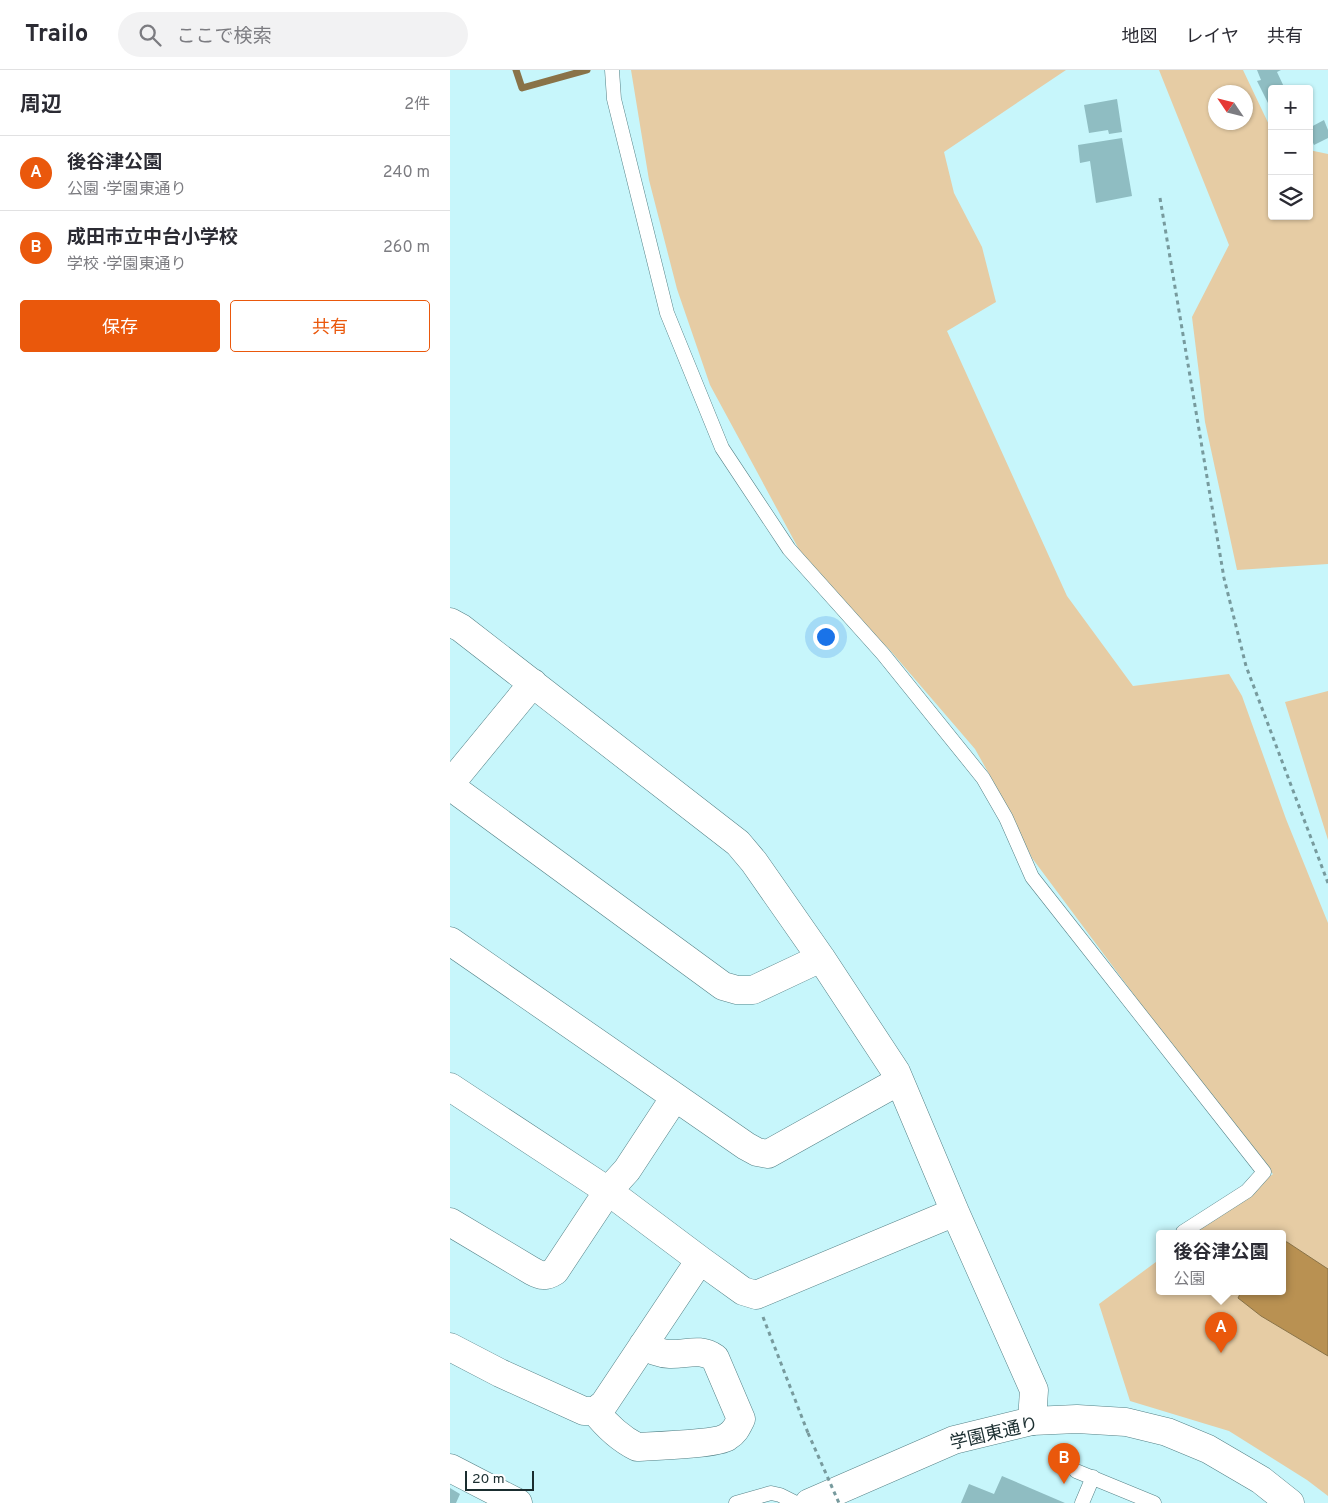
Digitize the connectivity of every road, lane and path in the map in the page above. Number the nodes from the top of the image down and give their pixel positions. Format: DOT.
graph roads {
  1 [pos="612,70"];
  2 [pos="1160,198"];
  3 [pos="450,622"];
  4 [pos="533,683"];
  5 [pos="450,785"];
  6 [pos="1328,883"];
  7 [pos="450,941"];
  8 [pos="821,958"];
  9 [pos="900,1081"];
  10 [pos="450,1088"];
  11 [pos="675,1097"];
  12 [pos="608,1191"];
  13 [pos="955,1212"];
  14 [pos="450,1222"];
  15 [pos="1186,1230"];
  16 [pos="700,1260"];
  17 [pos="756,1295"];
  18 [pos="643,1345"];
  19 [pos="450,1348"];
  20 [pos="595,1410"];
  21 [pos="1032,1421"];
  22 [pos="450,1468"];
  23 [pos="1076,1471"];
  24 [pos="1092,1477"];
  25 [pos="518,1503"];
  26 [pos="736,1503"];
  27 [pos="796,1503"];
  28 [pos="809,1503"];
  29 [pos="839,1503"];
  30 [pos="1082,1503"];
  31 [pos="1154,1503"];
  32 [pos="1290,1503"];
  1 -- 15 [label="lane"];
  2 -- 6 [label="path"];
  3 -- 4 [label="street"];
  4 -- 5 [label="street"];
  4 -- 8 [label="street"];
  5 -- 8 [label="street"];
  7 -- 11 [label="street"];
  8 -- 9 [label="street"];
  9 -- 11 [label="street"];
  9 -- 13 [label="street"];
  10 -- 12 [label="street"];
  11 -- 12 [label="street"];
  12 -- 14 [label="street"];
  12 -- 16 [label="street"];
  13 -- 17 [label="street"];
  13 -- 21 [label="street"];
  16 -- 17 [label="street"];
  16 -- 18 [label="street"];
  17 -- 29 [label="path, bridge"];
  18 -- 20 [label="street"];
  18 -- 20 [label="street"];
  19 -- 20 [label="street"];
  21 -- 28 [label="street, 学園東通り"];
  21 -- 32 [label="street, 学園東通り"];
  22 -- 25 [label="street"];
  23 -- 24 [label="lane"];
  24 -- 30 [label="lane"];
  24 -- 31 [label="lane"];
  26 -- 27 [label="lane"];
}
